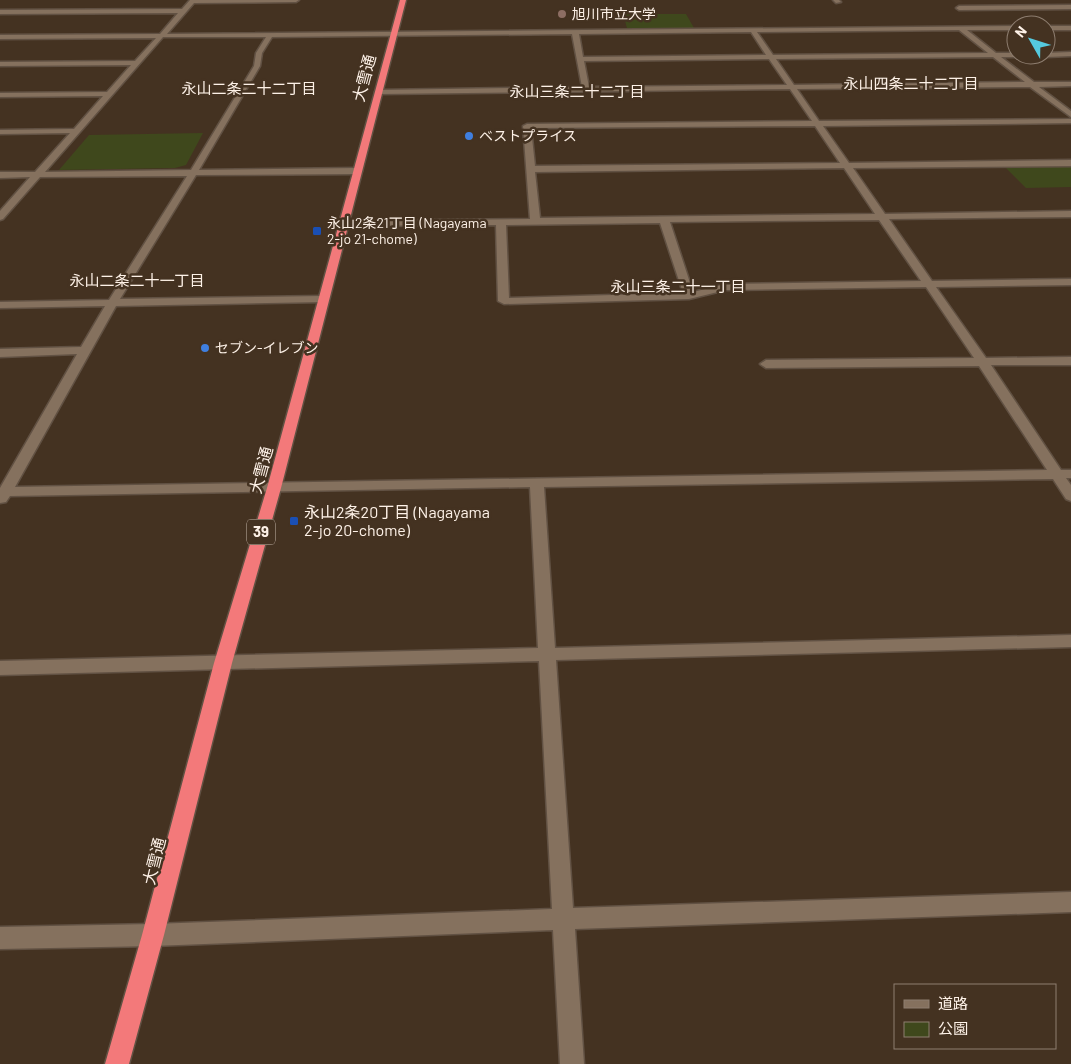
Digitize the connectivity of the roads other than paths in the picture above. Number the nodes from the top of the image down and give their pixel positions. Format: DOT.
graph roads {
  1 [pos="192,0"];
  2 [pos="296,0"];
  3 [pos="403,0"];
  4 [pos="1066,0"];
  5 [pos="1071,3"];
  6 [pos="1071,7"];
  7 [pos="184,10"];
  8 [pos="0,12"];
  9 [pos="966,13"];
  10 [pos="973,18"];
  11 [pos="1006,28"];
  12 [pos="1056,28"];
  13 [pos="1071,28"];
  14 [pos="961,29"];
  15 [pos="986,29"];
  16 [pos="753,31"];
  17 [pos="575,32"];
  18 [pos="394,34"];
  19 [pos="270,35"];
  20 [pos="161,36"];
  21 [pos="0,37"];
  22 [pos="1071,54"];
  23 [pos="995,55"];
  24 [pos="1006,55"];
  25 [pos="1056,55"];
  26 [pos="770,57"];
  27 [pos="580,59"];
  28 [pos="136,63"];
  29 [pos="0,64"];
  30 [pos="1071,84"];
  31 [pos="1032,85"];
  32 [pos="790,87"];
  33 [pos="586,89"];
  34 [pos="378,92"];
  35 [pos="108,94"];
  36 [pos="0,95"];
  37 [pos="1071,115"];
  38 [pos="1071,121"];
  39 [pos="817,124"];
  40 [pos="75,131"];
  41 [pos="0,132"];
  42 [pos="1071,162"];
  43 [pos="845,165"];
  44 [pos="530,169"];
  45 [pos="358,171"];
  46 [pos="194,172"];
  47 [pos="0,175"];
  48 [pos="37,175"];
  49 [pos="1071,214"];
  50 [pos="882,216"];
  51 [pos="0,217"];
  52 [pos="535,220"];
  53 [pos="664,220"];
  54 [pos="501,222"];
  55 [pos="344,224"];
  56 [pos="1071,282"];
  57 [pos="928,284"];
  58 [pos="689,296"];
  59 [pos="323,299"];
  60 [pos="112,302"];
  61 [pos="0,305"];
  62 [pos="86,350"];
  63 [pos="0,353"];
  64 [pos="1071,361"];
  65 [pos="983,362"];
  66 [pos="766,364"];
  67 [pos="1056,474"];
  68 [pos="1071,474"];
  69 [pos="537,483"];
  70 [pos="274,488"];
  71 [pos="2,495"];
  72 [pos="1071,496"];
  73 [pos="1071,641"];
  74 [pos="548,654"];
  75 [pos="223,663"];
  76 [pos="0,668"];
  77 [pos="1071,902"];
  78 [pos="563,918"];
  79 [pos="153,935"];
  80 [pos="0,938"];
  81 [pos="117,1064"];
  82 [pos="572,1064"];
  1 -- 2 [label="street"];
  1 -- 7 [label="street"];
  3 -- 18 [label="highway, 大雪通 / 39"];
  4 -- 5 [label="street"];
  6 -- 9 [label="street"];
  7 -- 8 [label="street"];
  7 -- 20 [label="street"];
  10 -- 15 [label="street"];
  11 -- 15 [label="street"];
  12 -- 13 [label="street"];
  14 -- 15 [label="street"];
  14 -- 16 [label="street"];
  14 -- 23 [label="street"];
  16 -- 17 [label="street"];
  16 -- 26 [label="street"];
  17 -- 18 [label="street"];
  17 -- 27 [label="street"];
  18 -- 19 [label="street"];
  18 -- 34 [label="highway, 大雪通 / 39"];
  19 -- 20 [label="street"];
  19 -- 46 [label="street"];
  20 -- 21 [label="street"];
  20 -- 28 [label="street"];
  22 -- 25 [label="street"];
  23 -- 24 [label="street"];
  23 -- 26 [label="street"];
  23 -- 31 [label="street"];
  26 -- 27 [label="street"];
  26 -- 32 [label="street"];
  27 -- 33 [label="street"];
  28 -- 29 [label="street"];
  28 -- 35 [label="street"];
  30 -- 31 [label="street"];
  31 -- 32 [label="street"];
  31 -- 37 [label="street"];
  32 -- 33 [label="street"];
  32 -- 39 [label="street"];
  33 -- 34 [label="street"];
  34 -- 45 [label="highway, 大雪通 / 39"];
  35 -- 36 [label="street"];
  35 -- 40 [label="street"];
  38 -- 39 [label="street"];
  39 -- 43 [label="street"];
  39 -- 44 [label="street"];
  40 -- 41 [label="street"];
  40 -- 48 [label="street"];
  42 -- 43 [label="street"];
  43 -- 44 [label="street"];
  43 -- 50 [label="street"];
  44 -- 52 [label="street"];
  45 -- 46 [label="street"];
  45 -- 55 [label="highway, 大雪通 / 39"];
  46 -- 48 [label="street"];
  46 -- 60 [label="street"];
  47 -- 48 [label="street"];
  48 -- 51 [label="street"];
  49 -- 50 [label="street"];
  50 -- 53 [label="street"];
  50 -- 57 [label="street"];
  52 -- 53 [label="street"];
  52 -- 54 [label="street"];
  53 -- 58 [label="street"];
  54 -- 55 [label="street"];
  54 -- 58 [label="street"];
  55 -- 59 [label="highway, 大雪通 / 39"];
  56 -- 57 [label="street"];
  57 -- 58 [label="street"];
  57 -- 65 [label="street"];
  59 -- 60 [label="street"];
  59 -- 70 [label="highway, 大雪通 / 39"];
  60 -- 61 [label="street"];
  60 -- 62 [label="street"];
  62 -- 63 [label="street"];
  62 -- 71 [label="street"];
  64 -- 65 [label="street"];
  65 -- 66 [label="street"];
  65 -- 67 [label="street"];
  67 -- 68 [label="street"];
  67 -- 69 [label="street"];
  67 -- 72 [label="street"];
  69 -- 70 [label="street"];
  69 -- 74 [label="street"];
  70 -- 71 [label="street"];
  70 -- 75 [label="highway, 大雪通 / 39"];
  73 -- 74 [label="street"];
  74 -- 75 [label="street"];
  74 -- 78 [label="street"];
  75 -- 76 [label="street"];
  75 -- 79 [label="highway, 大雪通 / 39"];
  77 -- 78 [label="street"];
  78 -- 79 [label="street"];
  78 -- 82 [label="street"];
  79 -- 80 [label="street"];
  79 -- 81 [label="highway, 大雪通 / 39"];
}
